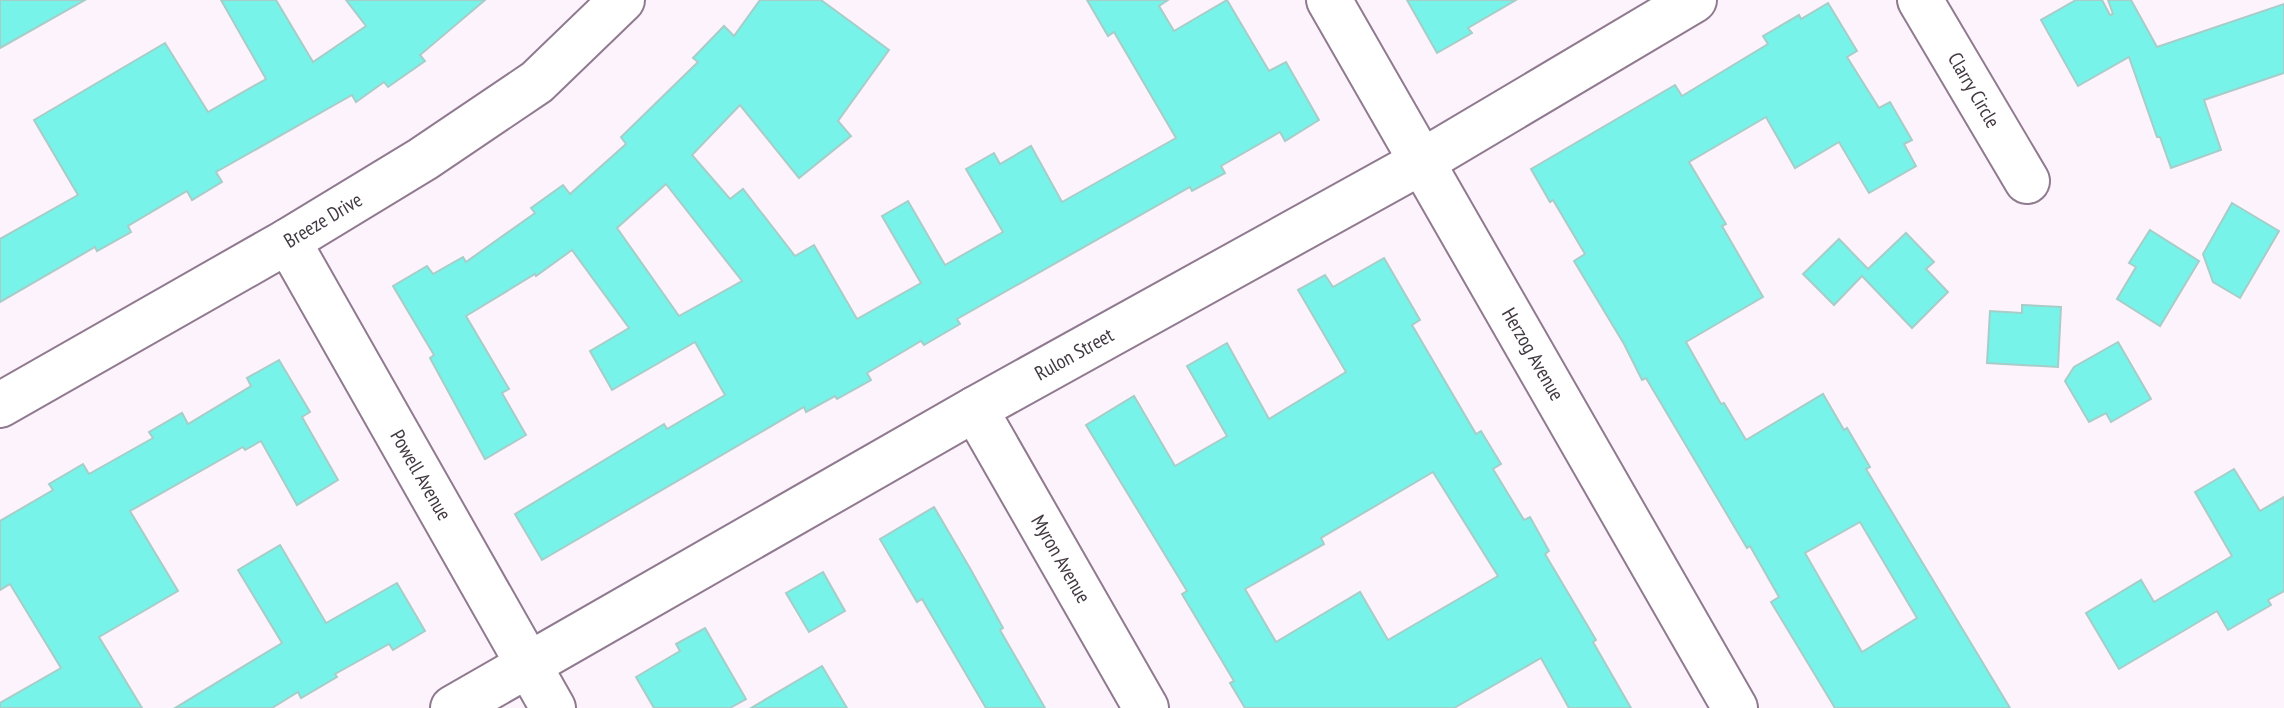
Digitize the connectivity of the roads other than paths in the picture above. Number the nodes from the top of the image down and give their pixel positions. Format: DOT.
graph roads {
  1 [pos="622,0"];
  2 [pos="1329,0"];
  3 [pos="1694,0"];
  4 [pos="1920,0"];
  5 [pos="1423,161"];
  6 [pos="2027,181"];
  7 [pos="288,241"];
  8 [pos="0,405"];
  9 [pos="975,409"];
  10 [pos="528,664"];
  11 [pos="453,708"];
  12 [pos="553,708"];
  13 [pos="1146,708"];
  14 [pos="1735,708"];
  1 -- 7 [label="street, Breeze Drive"];
  2 -- 5 [label="street, Herzog Avenue"];
  3 -- 5 [label="street, Rulon Street"];
  4 -- 6 [label="street, Clarry Circle"];
  5 -- 9 [label="street, Rulon Street"];
  5 -- 14 [label="street, Herzog Avenue"];
  7 -- 8 [label="street, Breeze Drive"];
  7 -- 10 [label="street, Powell Avenue"];
  9 -- 10 [label="street, Rulon Street"];
  9 -- 13 [label="street, Myron Avenue"];
  10 -- 11 [label="street, Rulon Street"];
  10 -- 12 [label="street, Powell Avenue"];
}
